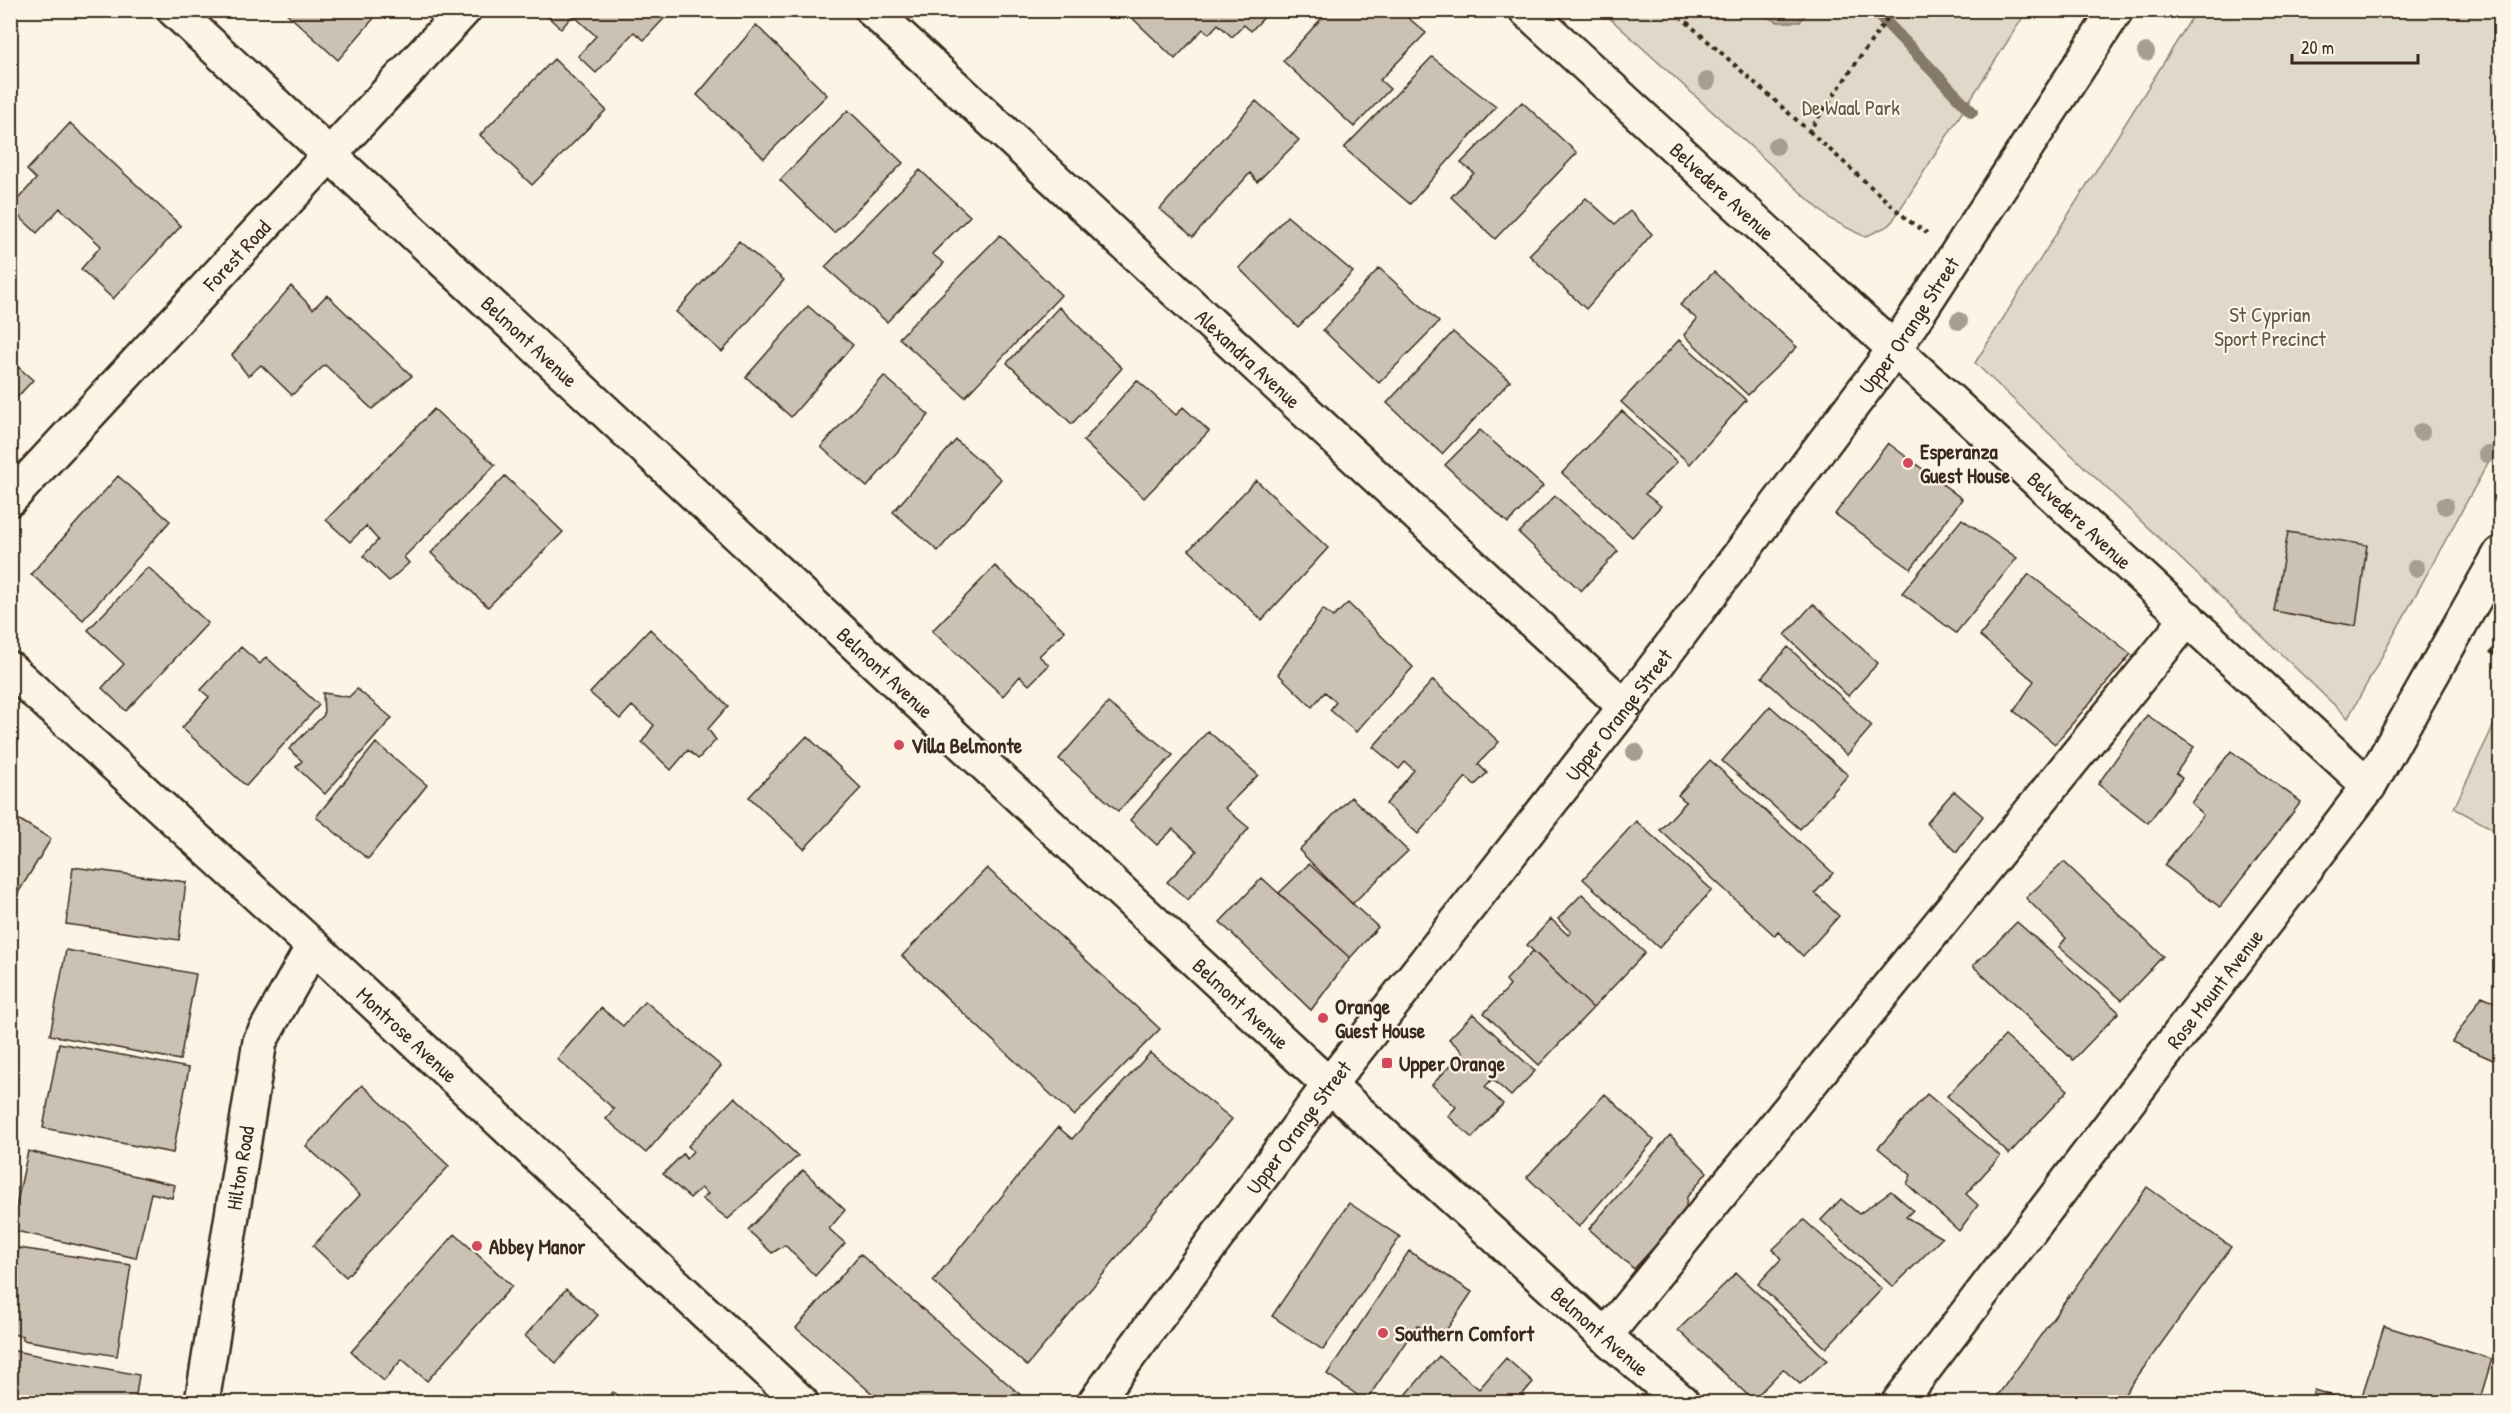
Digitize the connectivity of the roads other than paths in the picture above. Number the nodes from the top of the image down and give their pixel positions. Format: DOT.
graph roads {
  1 [pos="174,10"];
  2 [pos="464,10"];
  3 [pos="872,10"];
  4 [pos="1526,10"];
  5 [pos="2116,10"];
  6 [pos="331,154"];
  7 [pos="1894,350"];
  8 [pos="10,499"];
  9 [pos="2500,554"];
  10 [pos="2188,618"];
  11 [pos="10,669"];
  12 [pos="1625,707"];
  13 [pos="2369,786"];
  14 [pos="313,946"];
  15 [pos="1329,1084"];
  16 [pos="1605,1336"];
  17 [pos="202,1402"];
  18 [pos="801,1402"];
  19 [pos="1095,1402"];
  20 [pos="1682,1402"];
  21 [pos="1899,1402"];
  1 -- 6 [label="street, Belmont Avenue"];
  2 -- 6 [label="street, Forest Road"];
  3 -- 12 [label="street, Alexandra Avenue"];
  4 -- 7 [label="street, Belvedere Avenue"];
  5 -- 7 [label="street, Upper Orange Street"];
  6 -- 8 [label="street, Forest Road"];
  6 -- 15 [label="street, Belmont Avenue"];
  7 -- 10 [label="street, Belvedere Avenue"];
  7 -- 12 [label="street, Upper Orange Street"];
  9 -- 13 [label="street, Rose Mount Avenue"];
  10 -- 13 [label="street, Belvedere Avenue"];
  10 -- 16 [label="street"];
  11 -- 14 [label="street, Montrose Avenue"];
  12 -- 15 [label="street, Upper Orange Street"];
  13 -- 21 [label="street, Rose Mount Avenue"];
  14 -- 17 [label="street, Hilton Road"];
  14 -- 18 [label="street, Montrose Avenue"];
  15 -- 16 [label="street, Belmont Avenue"];
  15 -- 19 [label="street, Upper Orange Street"];
  16 -- 20 [label="street, Belmont Avenue"];
}
